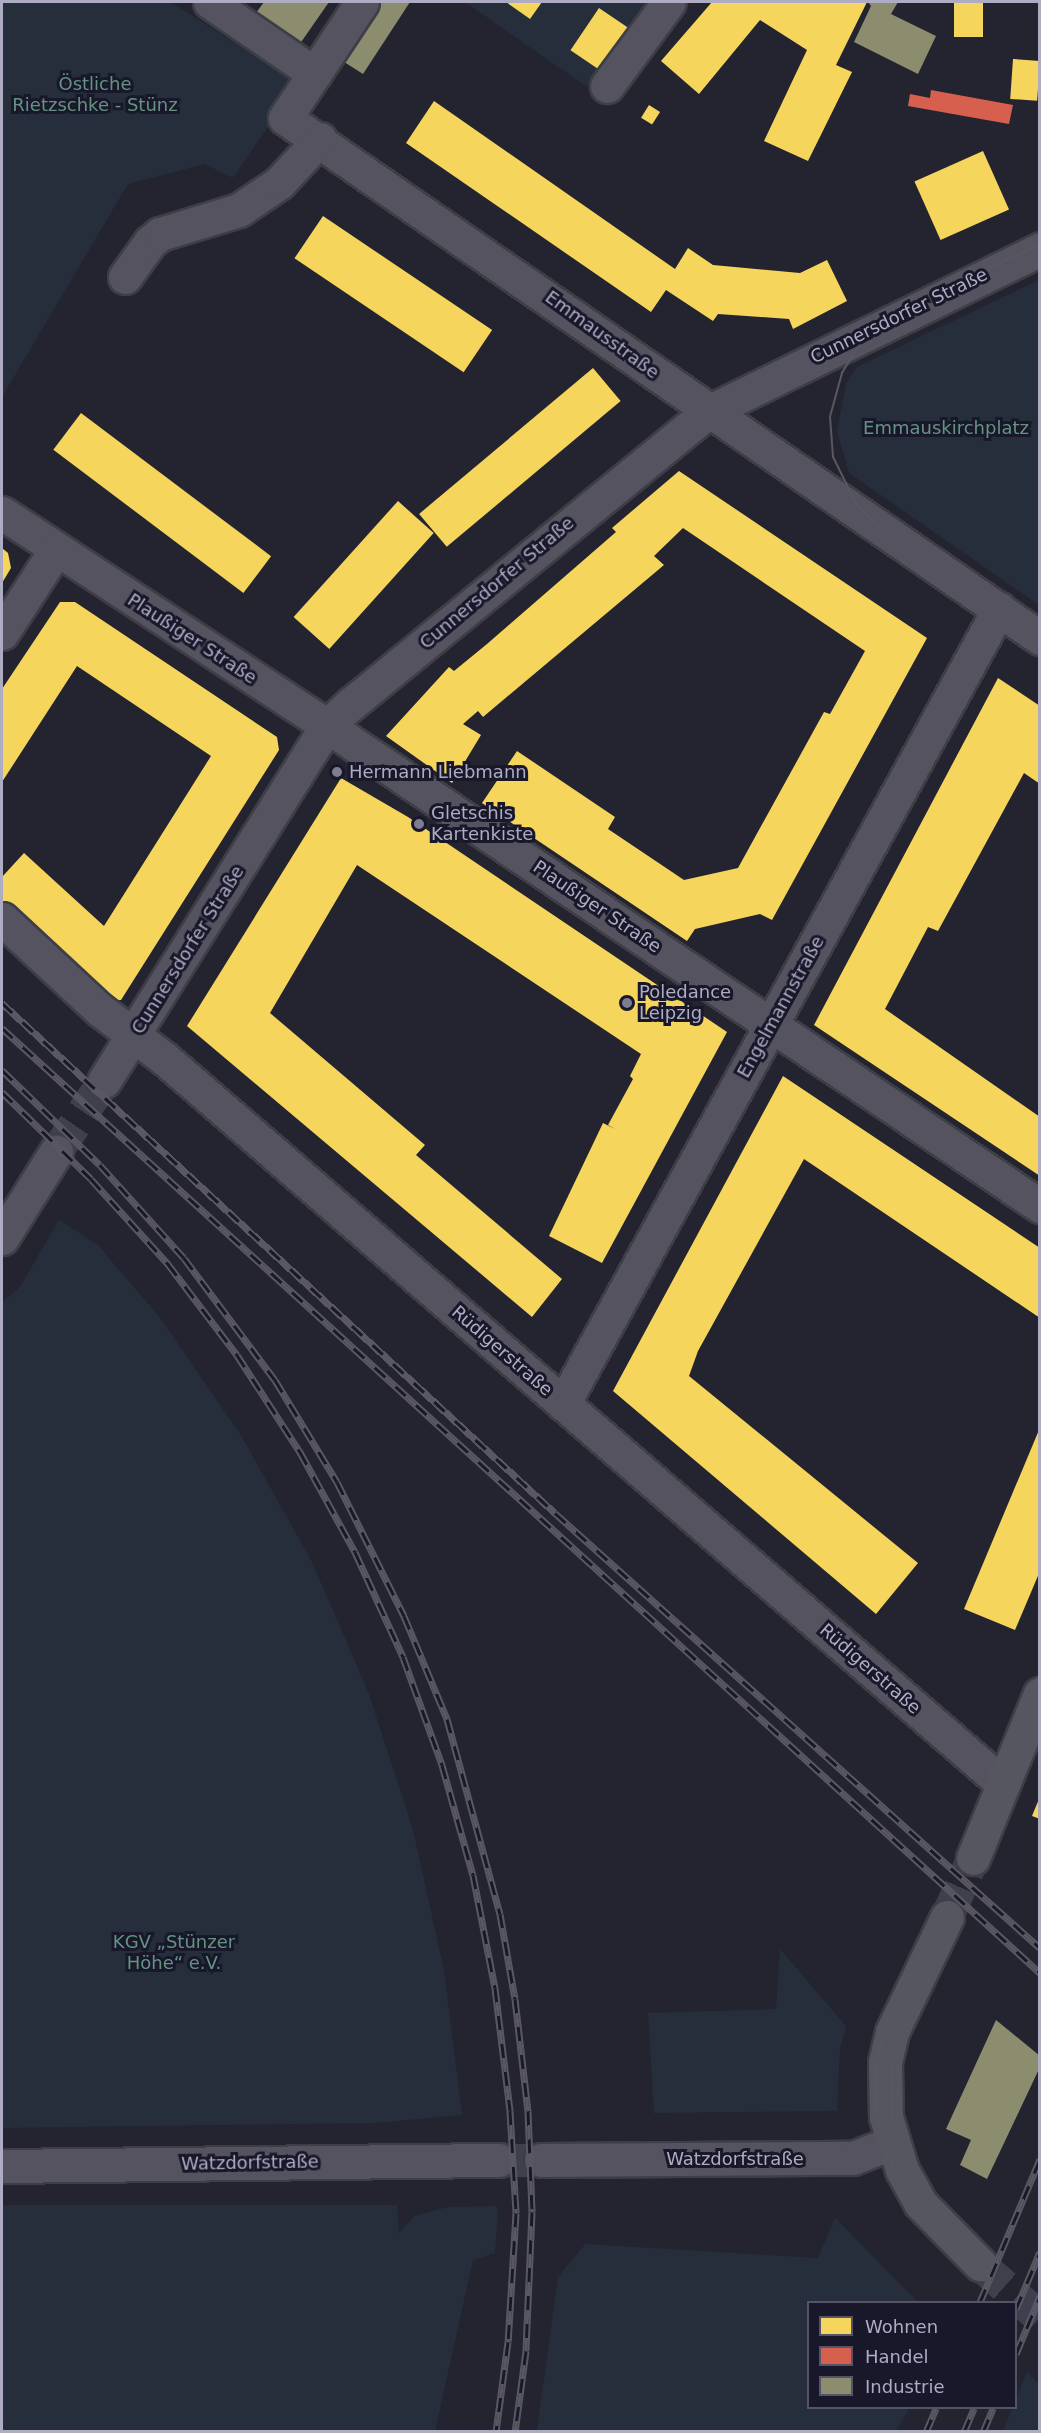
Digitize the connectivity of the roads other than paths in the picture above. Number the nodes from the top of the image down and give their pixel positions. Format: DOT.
graph roads {
  1 [pos="362,2"];
  2 [pos="669,2"];
  3 [pos="230,7"];
  4 [pos="315,74"];
  5 [pos="607,86"];
  6 [pos="320,139"];
  7 [pos="1040,249"];
  8 [pos="125,277"];
  9 [pos="708,412"];
  10 [pos="2,513"];
  11 [pos="55,551"];
  12 [pos="999,609"];
  13 [pos="2,633"];
  14 [pos="1040,638"];
  15 [pos="327,726"];
  16 [pos="2,919"];
  17 [pos="771,1025"];
  18 [pos="135,1036"];
  19 [pos="104,1081"];
  20 [pos="56,1152"];
  21 [pos="1040,1206"];
  22 [pos="2,1238"];
  23 [pos="563,1404"];
  24 [pos="1040,1694"];
  25 [pos="1003,1784"];
  26 [pos="973,1858"];
  27 [pos="947,1917"];
  28 [pos="891,2143"];
  29 [pos="499,2160"];
  30 [pos="541,2160"];
  31 [pos="2,2166"];
  32 [pos="980,2264"];
  1 -- 4 [label="street"];
  2 -- 5 [label="street"];
  3 -- 4 [label="street"];
  4 -- 6 [label="street, Emmausstraße"];
  6 -- 8 [label="street"];
  6 -- 9 [label="street, Emmausstraße"];
  7 -- 9 [label="street, Cunnersdorfer Straße"];
  9 -- 12 [label="street, Emmausstraße"];
  9 -- 15 [label="street, Cunnersdorfer Straße"];
  10 -- 11 [label="street, Plaußiger Straße"];
  11 -- 13 [label="street"];
  11 -- 15 [label="street, Plaußiger Straße"];
  12 -- 14 [label="street, Emmausstraße"];
  12 -- 17 [label="street, Engelmannstraße"];
  15 -- 17 [label="street, Plaußiger Straße"];
  15 -- 18 [label="street, Cunnersdorfer Straße"];
  16 -- 18 [label="street, Rüdigerstraße"];
  17 -- 21 [label="street, Plaußiger Straße"];
  17 -- 23 [label="street, Engelmannstraße"];
  18 -- 19 [label="street, Cunnersdorfer Straße"];
  18 -- 23 [label="street, Rüdigerstraße"];
  20 -- 22 [label="street"];
  23 -- 25 [label="street, Rüdigerstraße"];
  24 -- 25 [label="main road"];
  25 -- 26 [label="main road"];
  27 -- 28 [label="main road"];
  28 -- 30 [label="street, Watzdorfstraße"];
  28 -- 32 [label="main road"];
  29 -- 31 [label="street, Watzdorfstraße"];
}
